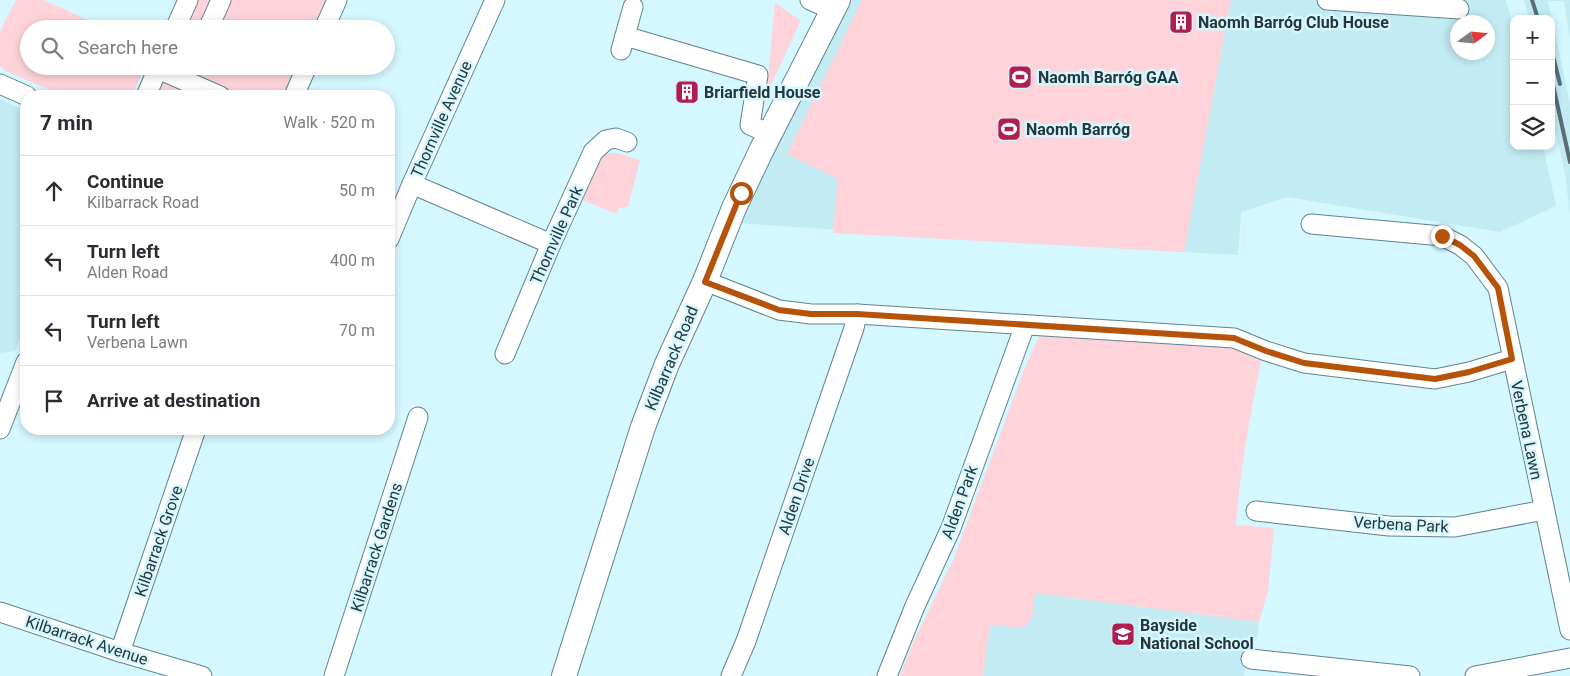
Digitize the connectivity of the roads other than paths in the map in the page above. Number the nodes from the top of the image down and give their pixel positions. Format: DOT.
graph roads {
  1 [pos="188,0"];
  2 [pos="221,0"];
  3 [pos="337,0"];
  4 [pos="495,0"];
  5 [pos="810,0"];
  6 [pos="1327,0"];
  7 [pos="836,5"];
  8 [pos="633,7"];
  9 [pos="1460,9"];
  10 [pos="179,20"];
  11 [pos="212,20"];
  12 [pos="328,20"];
  13 [pos="155,75"];
  14 [pos="189,75"];
  15 [pos="303,75"];
  16 [pos="0,84"];
  17 [pos="149,90"];
  18 [pos="211,90"];
  19 [pos="297,90"];
  20 [pos="20,93"];
  21 [pos="770,134"];
  22 [pos="627,142"];
  23 [pos="412,184"];
  24 [pos="1311,224"];
  25 [pos="395,225"];
  26 [pos="551,244"];
  27 [pos="705,282"];
  28 [pos="857,314"];
  29 [pos="1026,325"];
  30 [pos="504,354"];
  31 [pos="1512,359"];
  32 [pos="20,377"];
  33 [pos="418,417"];
  34 [pos="0,429"];
  35 [pos="194,435"];
  36 [pos="1544,510"];
  37 [pos="1256,511"];
  38 [pos="0,612"];
  39 [pos="1570,630"];
  40 [pos="120,652"];
  41 [pos="1570,658"];
  42 [pos="1251,659"];
  43 [pos="202,676"];
  44 [pos="334,676"];
  45 [pos="564,676"];
  46 [pos="732,676"];
  47 [pos="887,676"];
  48 [pos="1410,676"];
  49 [pos="1475,676"];
  1 -- 10 [label="street"];
  2 -- 11 [label="street"];
  3 -- 12 [label="street"];
  4 -- 23 [label="street, Thornville Avenue"];
  5 -- 7 [label="street"];
  6 -- 9 [label="street"];
  7 -- 21 [label="main road, Kilbarrack Road"];
  8 -- 21 [label="street"];
  13 -- 17 [label="street"];
  14 -- 18 [label="street"];
  15 -- 19 [label="street"];
  16 -- 20 [label="street"];
  21 -- 27 [label="main road, Kilbarrack Road"];
  22 -- 26 [label="street, Thornville Park"];
  23 -- 25 [label="street, Thornville Avenue"];
  23 -- 26 [label="street"];
  24 -- 31 [label="street, Verbena Lawn"];
  26 -- 30 [label="street, Thornville Park"];
  27 -- 28 [label="street"];
  27 -- 45 [label="main road, Kilbarrack Road"];
  28 -- 29 [label="street"];
  28 -- 46 [label="street, Alden Drive"];
  29 -- 31 [label="street"];
  29 -- 47 [label="street, Alden Park"];
  31 -- 36 [label="street, Verbena Lawn"];
  32 -- 34 [label="street"];
  33 -- 44 [label="street, Kilbarrack Gardens"];
  35 -- 40 [label="street, Kilbarrack Grove"];
  36 -- 37 [label="street, Verbena Park"];
  36 -- 39 [label="street, Verbena Lawn"];
  38 -- 40 [label="street, Kilbarrack Avenue"];
  40 -- 43 [label="street, Kilbarrack Avenue"];
  41 -- 49 [label="street"];
  42 -- 48 [label="street"];
}
